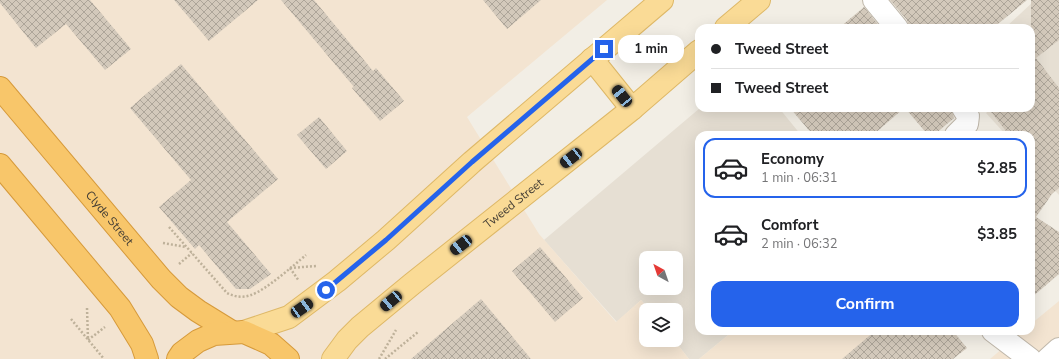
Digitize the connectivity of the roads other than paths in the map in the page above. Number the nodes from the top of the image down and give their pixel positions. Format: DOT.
graph roads {
  1 [pos="662,0"];
  2 [pos="759,0"];
  3 [pos="874,0"];
  4 [pos="731,24"];
  5 [pos="894,24"];
  6 [pos="695,54"];
  7 [pos="592,59"];
  8 [pos="0,88"];
  9 [pos="632,109"];
  10 [pos="966,112"];
  11 [pos="960,131"];
  12 [pos="0,166"];
  13 [pos="238,332"];
  14 [pos="998,335"];
  15 [pos="1059,349"];
  16 [pos="147,359"];
  17 [pos="178,359"];
  18 [pos="288,359"];
  19 [pos="333,359"];
  20 [pos="1030,359"];
  21 [pos="1048,359"];
  1 -- 7 [label="main road"];
  2 -- 4 [label="main road"];
  3 -- 5 [label="street"];
  6 -- 9 [label="main road, Tweed Street"];
  7 -- 9 [label="main road"];
  7 -- 13 [label="main road"];
  8 -- 13 [label="highway, Clyde Street"];
  9 -- 19 [label="main road, Tweed Street"];
  10 -- 11 [label="street"];
  12 -- 16 [label="highway"];
  13 -- 17 [label="highway"];
  13 -- 18 [label="highway, Clyde Street"];
  14 -- 20 [label="street"];
  15 -- 21 [label="street"];
}
